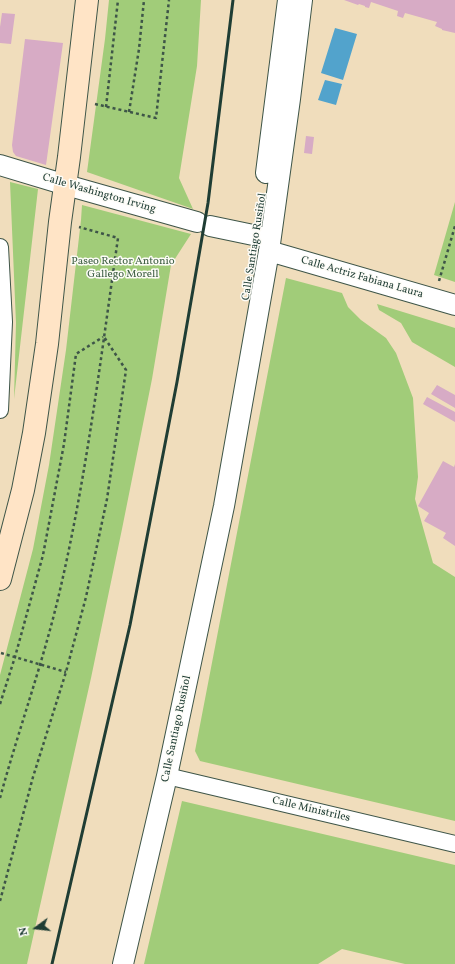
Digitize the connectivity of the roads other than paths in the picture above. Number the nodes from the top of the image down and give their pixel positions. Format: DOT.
graph roads {
  1 [pos="87,0"];
  2 [pos="288,0"];
  3 [pos="302,0"];
  4 [pos="0,165"];
  5 [pos="66,185"];
  6 [pos="263,243"];
  7 [pos="0,247"];
  8 [pos="455,305"];
  9 [pos="2,321"];
  10 [pos="2,340"];
  11 [pos="0,410"];
  12 [pos="0,578"];
  13 [pos="167,776"];
  14 [pos="455,844"];
  15 [pos="123,964"];
  1 -- 5 [label="main road"];
  2 -- 6 [label="street, Calle Santiago Rusiñol"];
  3 -- 6 [label="street, Calle Santiago Rusiñol"];
  4 -- 5 [label="street, Calle Washington Irving"];
  5 -- 6 [label="street, Calle Washington Irving"];
  5 -- 12 [label="main road"];
  6 -- 8 [label="street, Calle Actriz Fabiana Laura"];
  6 -- 13 [label="street, Calle Santiago Rusiñol"];
  7 -- 9 [label="street"];
  9 -- 10 [label="street"];
  10 -- 11 [label="street"];
  13 -- 14 [label="street, Calle Ministriles"];
  13 -- 15 [label="street, Calle Santiago Rusiñol"];
}
